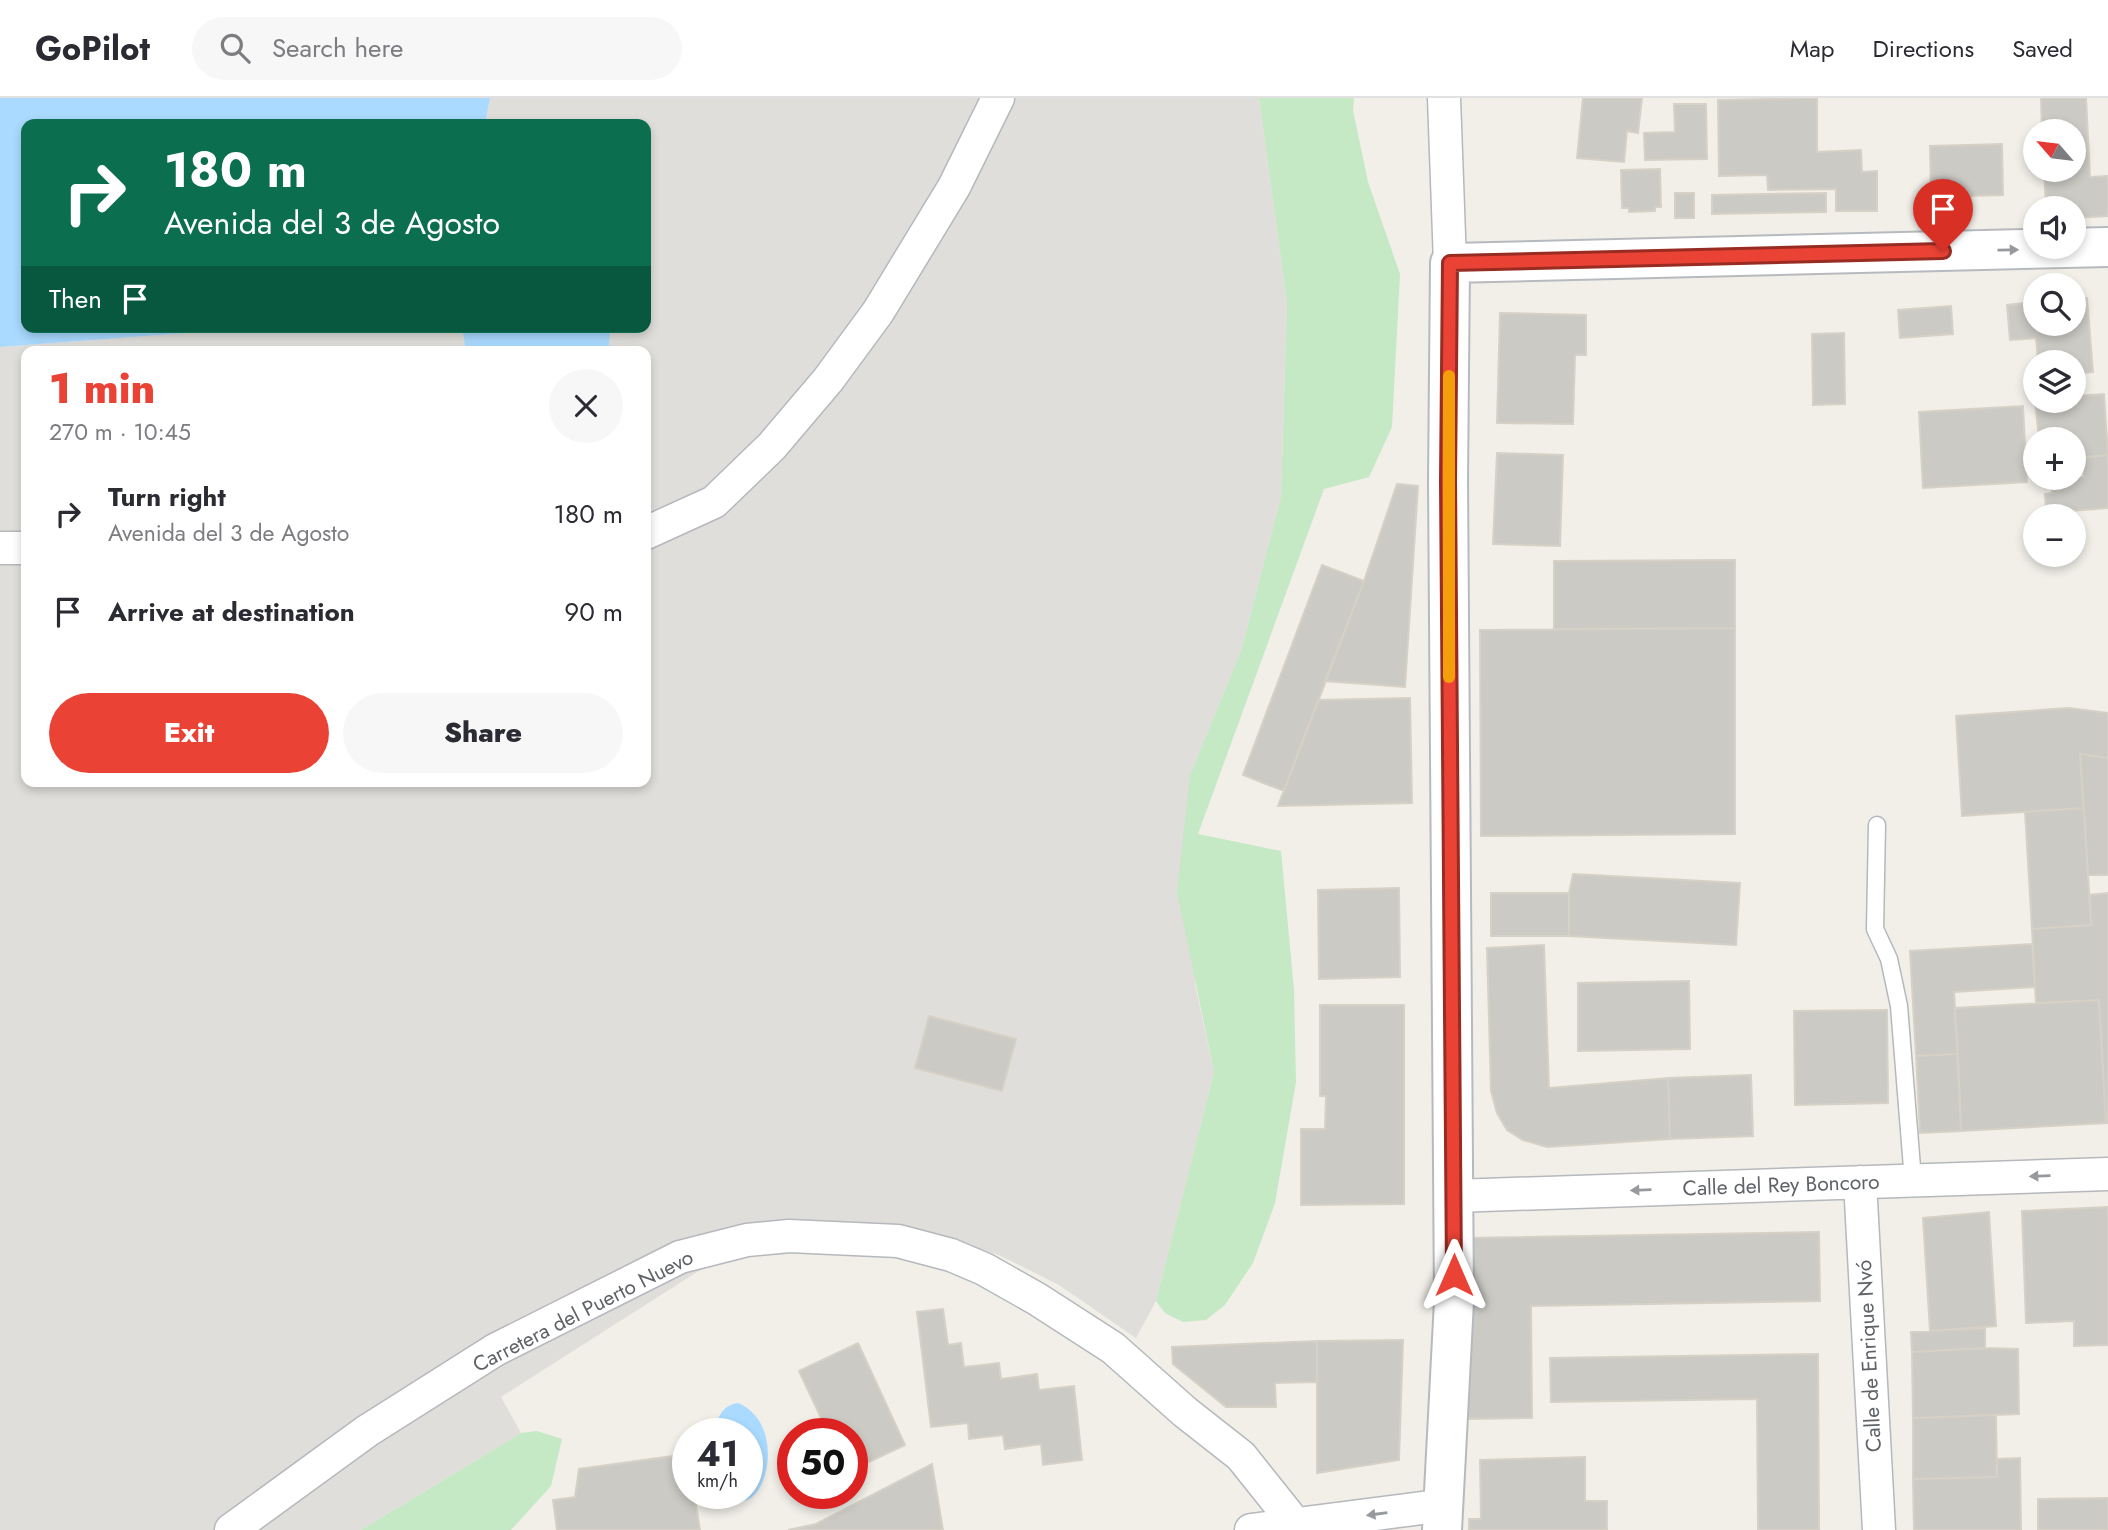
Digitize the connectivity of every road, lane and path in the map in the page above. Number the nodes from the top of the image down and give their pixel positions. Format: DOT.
graph roads {
  1 [pos="998,98"];
  2 [pos="1444,98"];
  3 [pos="2108,247"];
  4 [pos="1450,263"];
  5 [pos="651,531"];
  6 [pos="0,548"];
  7 [pos="21,548"];
  8 [pos="1877,825"];
  9 [pos="2108,1174"];
  10 [pos="1913,1180"];
  11 [pos="1860,1182"];
  12 [pos="1454,1196"];
  13 [pos="1443,1518"];
  14 [pos="1298,1528"];
  15 [pos="231,1530"];
  16 [pos="1251,1530"];
  17 [pos="1879,1530"];
  1 -- 5 [label="street"];
  2 -- 4 [label="street"];
  4 -- 3 [label="main road, one-way"];
  4 -- 12 [label="main road"];
  6 -- 7 [label="street"];
  8 -- 10 [label="lane"];
  9 -- 10 [label="street, Calle del Rey Boncoro, one-way"];
  10 -- 11 [label="street, Calle del Rey Boncoro"];
  11 -- 12 [label="street, Calle del Rey Boncoro, one-way"];
  11 -- 17 [label="street, Calle de Enrique Nvó"];
  12 -- 13 [label="main road"];
  13 -- 14 [label="street, one-way"];
  14 -- 15 [label="street, Carretera del Puerto Nuevo"];
  14 -- 16 [label="street"];
}
